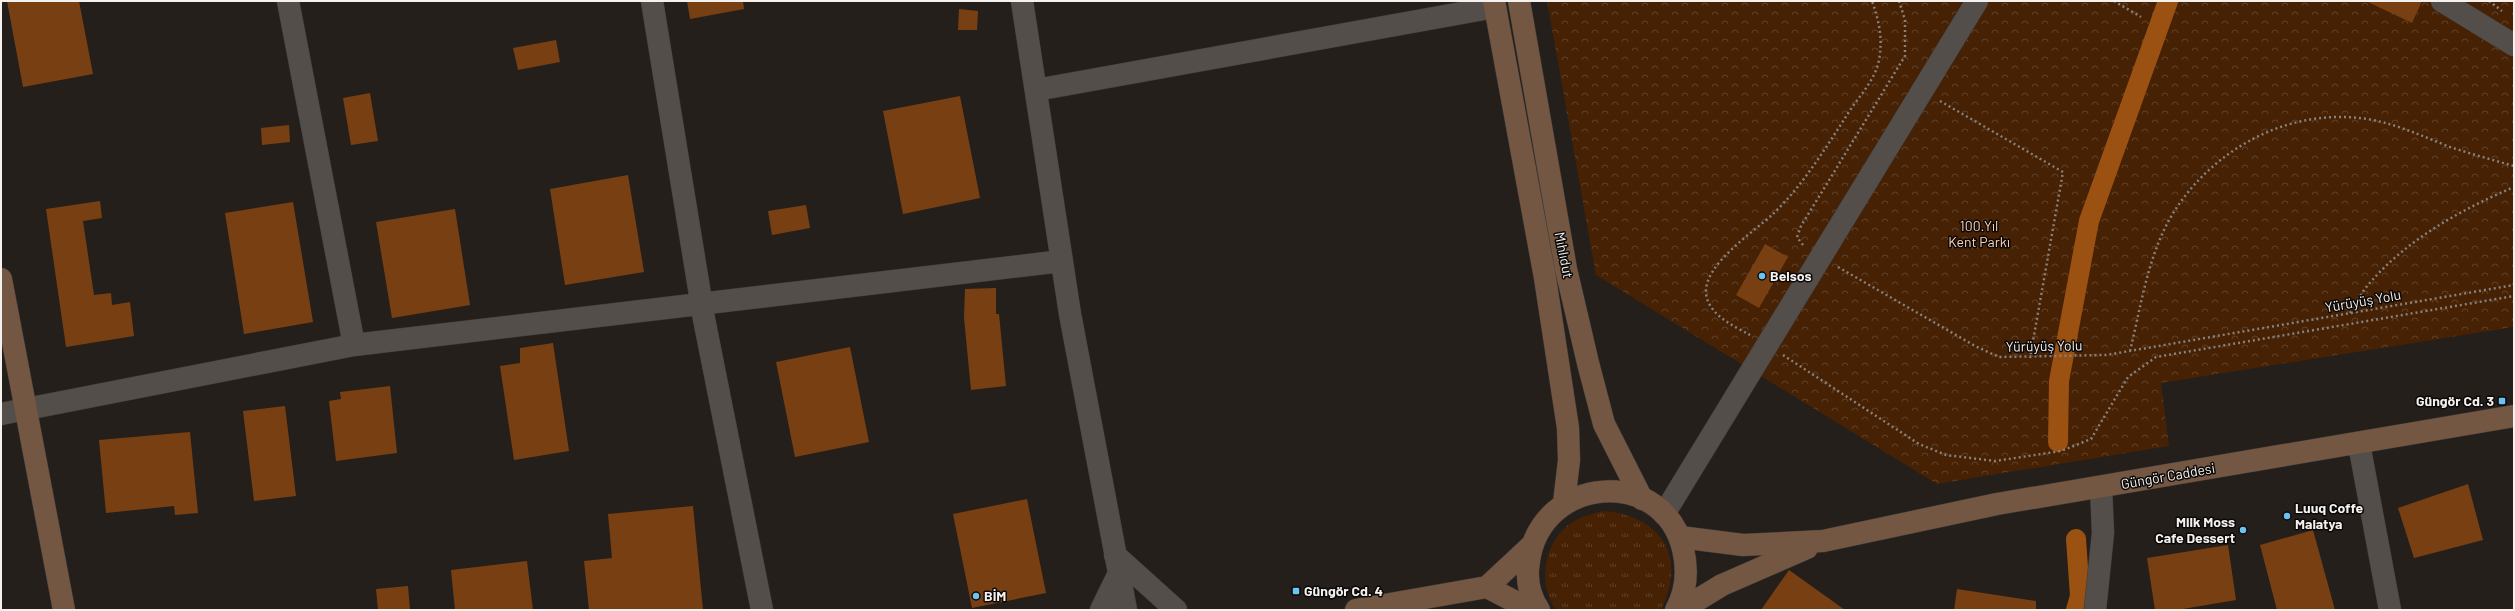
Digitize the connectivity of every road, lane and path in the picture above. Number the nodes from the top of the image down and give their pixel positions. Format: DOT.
graph roads {
  1 [pos="288,1"];
  2 [pos="652,1"];
  3 [pos="1022,1"];
  4 [pos="1519,1"];
  5 [pos="1872,1"];
  6 [pos="1900,1"];
  7 [pos="1977,1"];
  8 [pos="2114,1"];
  9 [pos="2442,1"];
  10 [pos="2489,1"];
  11 [pos="1494,4"];
  12 [pos="2508,16"];
  13 [pos="2141,17"];
  14 [pos="2514,44"];
  15 [pos="1036,90"];
  16 [pos="1922,90"];
  17 [pos="2514,166"];
  18 [pos="2514,187"];
  19 [pos="1821,257"];
  20 [pos="1062,261"];
  21 [pos="1,279"];
  22 [pos="2514,285"];
  23 [pos="2514,296"];
  24 [pos="701,305"];
  25 [pos="2350,313"];
  26 [pos="354,345"];
  27 [pos="1767,345"];
  28 [pos="2130,351"];
  29 [pos="2030,358"];
  30 [pos="27,411"];
  31 [pos="1,414"];
  32 [pos="2514,416"];
  33 [pos="2359,444"];
  34 [pos="2101,487"];
  35 [pos="1642,499"];
  36 [pos="1564,504"];
  37 [pos="1664,514"];
  38 [pos="1680,537"];
  39 [pos="1823,541"];
  40 [pos="1531,546"];
  41 [pos="1117,564"];
  42 [pos="1487,587"];
  43 [pos="64,610"];
  44 [pos="762,610"];
  45 [pos="1101,610"];
  46 [pos="1126,610"];
  47 [pos="1176,610"];
  48 [pos="1356,610"];
  49 [pos="1531,610"];
  50 [pos="1539,610"];
  51 [pos="1676,610"];
  52 [pos="1681,610"];
  53 [pos="2095,610"];
  54 [pos="2390,610"];
  1 -- 26 [label="street"];
  2 -- 24 [label="street"];
  3 -- 15 [label="street"];
  4 -- 35 [label="main road, Mıhlıdut"];
  5 -- 27 [label="path"];
  6 -- 19 [label="path, Yürüyüş Yolu"];
  7 -- 16 [label="street"];
  8 -- 13 [label="path"];
  9 -- 14 [label="street"];
  10 -- 12 [label="path"];
  11 -- 15 [label="street"];
  11 -- 36 [label="main road, Mıhlıdut"];
  15 -- 20 [label="street"];
  16 -- 19 [label="street"];
  16 -- 29 [label="path"];
  17 -- 28 [label="path"];
  18 -- 25 [label="path"];
  19 -- 27 [label="street"];
  19 -- 29 [label="path, Yürüyüş Yolu"];
  20 -- 24 [label="street"];
  20 -- 41 [label="street"];
  21 -- 30 [label="main road"];
  22 -- 25 [label="path, Yürüyüş Yolu"];
  23 -- 27 [label="path"];
  24 -- 26 [label="street"];
  24 -- 44 [label="street"];
  25 -- 28 [label="path, Yürüyüş Yolu"];
  26 -- 30 [label="street"];
  27 -- 37 [label="street"];
  28 -- 29 [label="path, Yürüyüş Yolu"];
  30 -- 31 [label="street"];
  30 -- 43 [label="main road"];
  32 -- 33 [label="main road, Güngör Caddesi"];
  33 -- 34 [label="main road, Güngör Caddesi"];
  33 -- 54 [label="street"];
  34 -- 39 [label="main road, Güngör Caddesi"];
  34 -- 53 [label="street"];
  35 -- 36 [label="main road"];
  35 -- 37 [label="main road"];
  36 -- 40 [label="main road"];
  37 -- 38 [label="main road"];
  38 -- 39 [label="main road"];
  38 -- 51 [label="main road"];
  39 -- 52 [label="main road"];
  40 -- 42 [label="main road"];
  40 -- 50 [label="main road"];
  41 -- 45 [label="street"];
  41 -- 46 [label="street"];
  41 -- 47 [label="street"];
  42 -- 48 [label="main road"];
  42 -- 49 [label="main road"];
}
